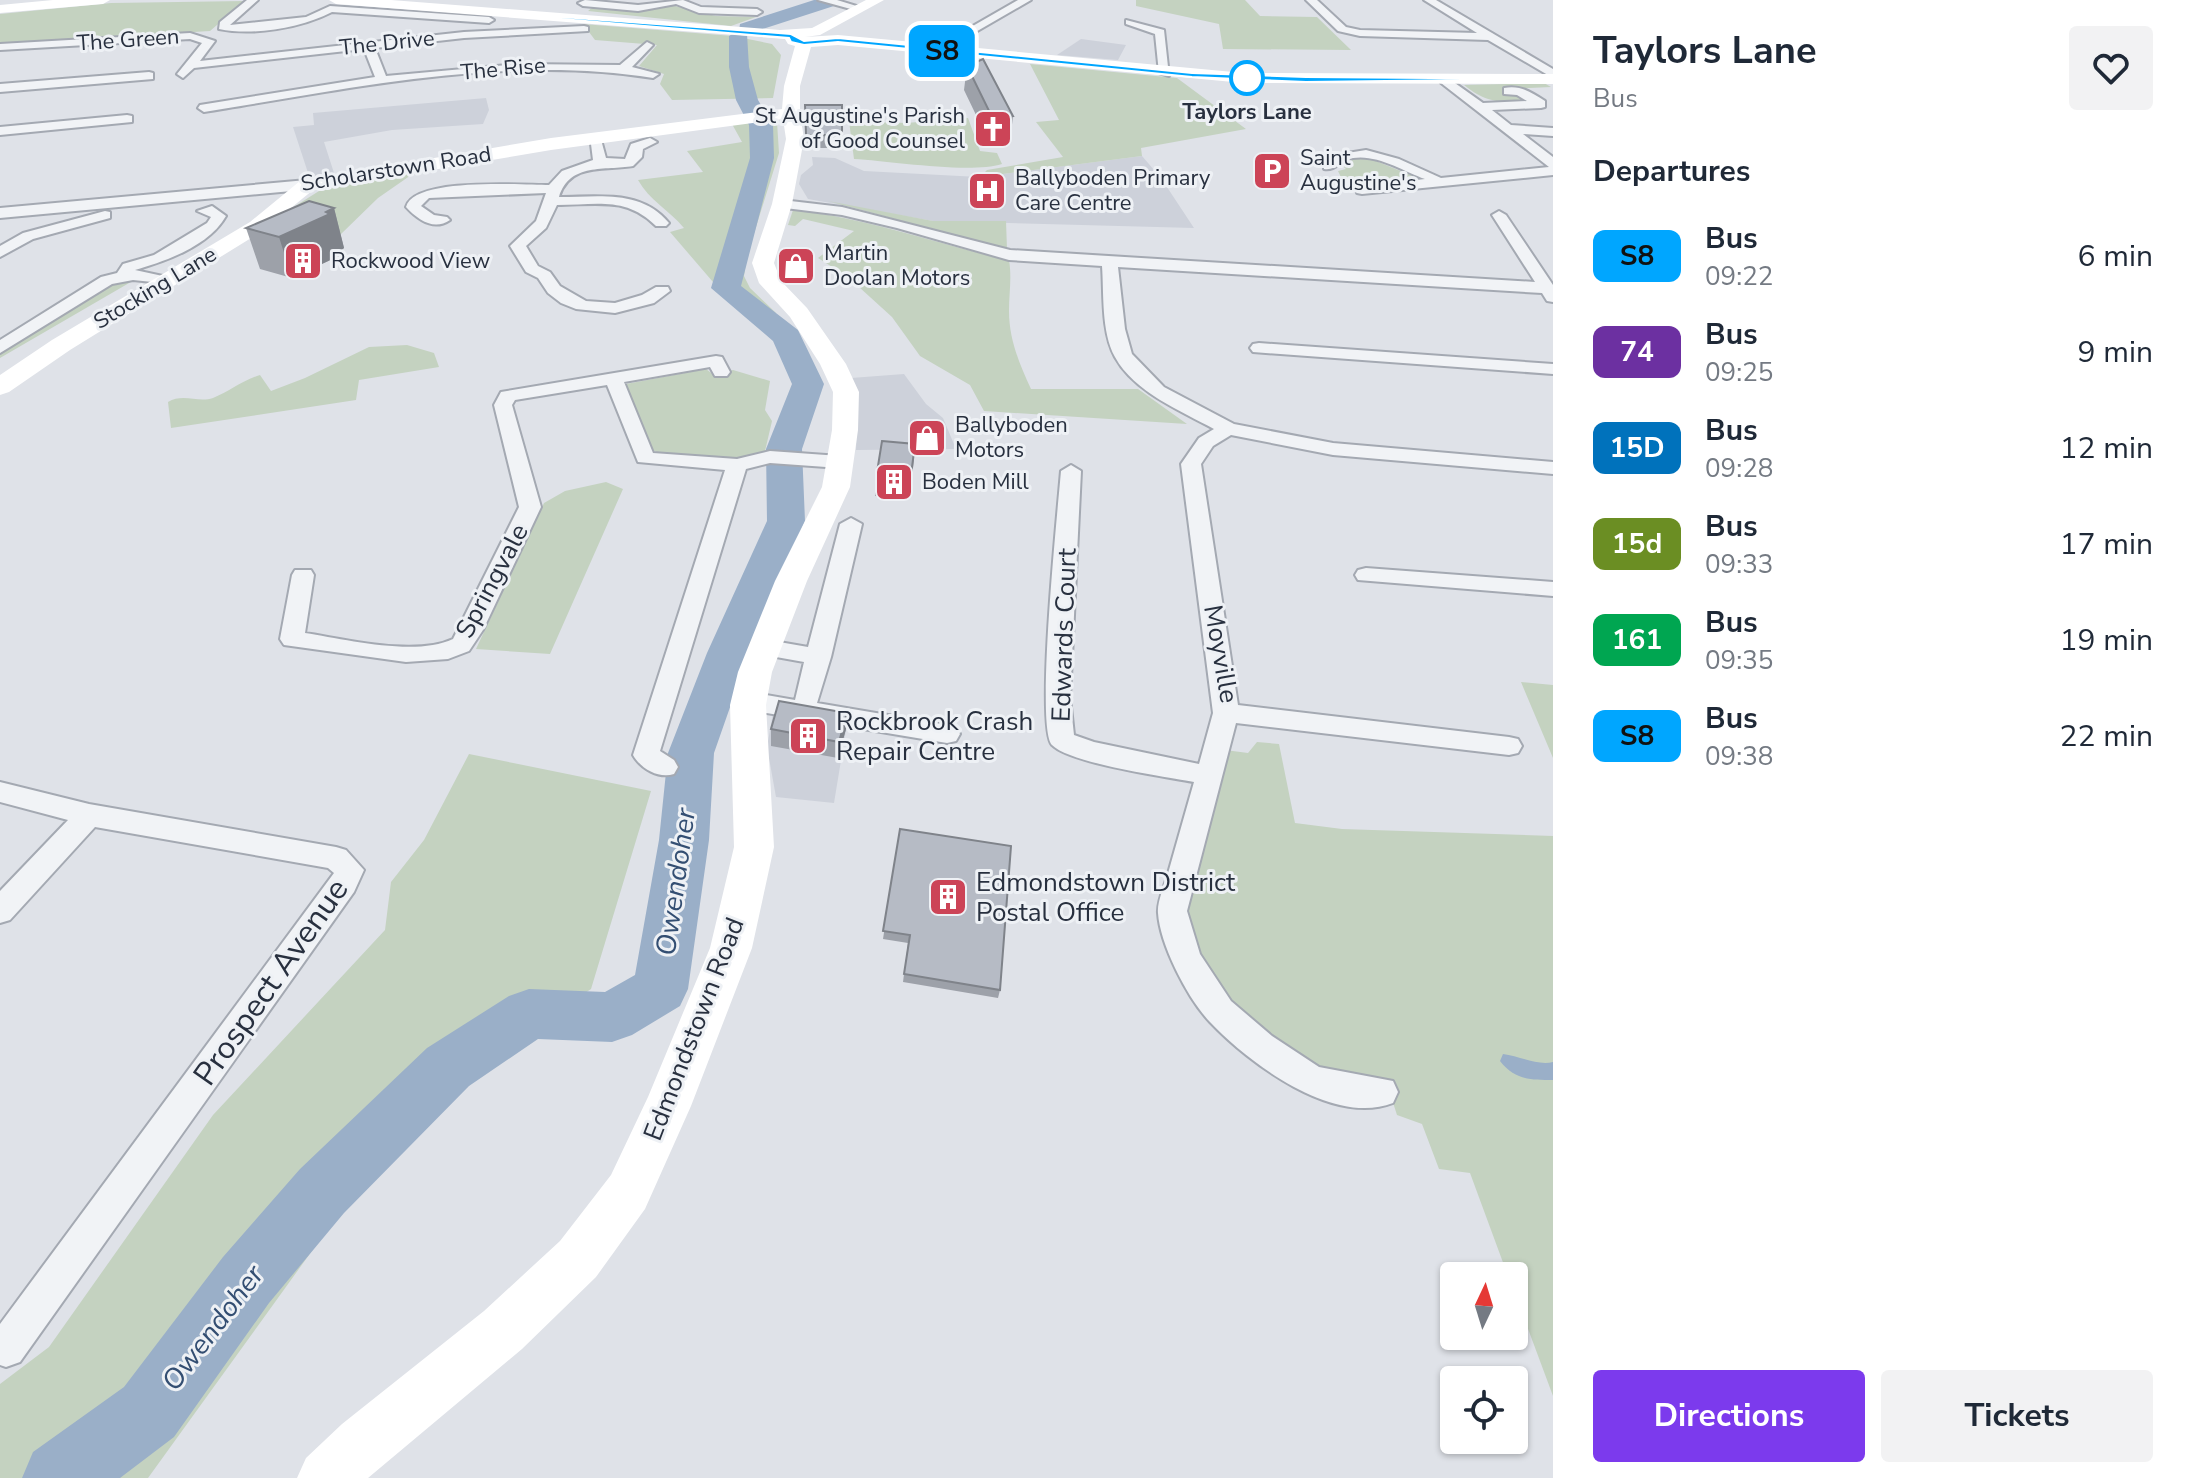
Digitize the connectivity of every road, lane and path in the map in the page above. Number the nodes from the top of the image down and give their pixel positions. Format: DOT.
graph roads {
  1 [pos="103,0"];
  2 [pos="253,0"];
  3 [pos="823,0"];
  4 [pos="877,0"];
  5 [pos="1026,0"];
  6 [pos="1311,0"];
  7 [pos="1429,0"];
  8 [pos="582,1"];
  9 [pos="676,1"];
  10 [pos="333,4"];
  11 [pos="302,8"];
  12 [pos="858,8"];
  13 [pos="0,9"];
  14 [pos="757,12"];
  15 [pos="569,17"];
  16 [pos="1130,22"];
  17 [pos="532,24"];
  18 [pos="584,29"];
  19 [pos="1488,37"];
  20 [pos="809,38"];
  21 [pos="235,40"];
  22 [pos="368,45"];
  23 [pos="647,45"];
  24 [pos="0,47"];
  25 [pos="944,47"];
  26 [pos="224,55"];
  27 [pos="191,65"];
  28 [pos="624,68"];
  29 [pos="1165,73"];
  30 [pos="653,74"];
  31 [pos="149,76"];
  32 [pos="181,76"];
  33 [pos="1553,76"];
  34 [pos="382,80"];
  35 [pos="1445,80"];
  36 [pos="0,88"];
  37 [pos="1508,91"];
  38 [pos="1480,107"];
  39 [pos="204,108"];
  40 [pos="791,113"];
  41 [pos="127,119"];
  42 [pos="1508,129"];
  43 [pos="0,131"];
  44 [pos="1553,132"];
  45 [pos="595,139"];
  46 [pos="650,142"];
  47 [pos="600,162"];
  48 [pos="1553,164"];
  49 [pos="1329,166"];
  50 [pos="1553,171"];
  51 [pos="1442,181"];
  52 [pos="307,185"];
  53 [pos="1362,190"];
  54 [pos="553,195"];
  55 [pos="782,204"];
  56 [pos="204,211"];
  57 [pos="0,213"];
  58 [pos="105,215"];
  59 [pos="1499,215"];
  60 [pos="442,220"];
  61 [pos="661,223"];
  62 [pos="0,252"];
  63 [pos="1110,262"];
  64 [pos="124,276"];
  65 [pos="166,281"];
  66 [pos="662,291"];
  67 [pos="1549,292"];
  68 [pos="0,348"];
  69 [pos="1259,348"];
  70 [pos="1553,369"];
  71 [pos="721,372"];
  72 [pos="614,380"];
  73 [pos="0,387"];
  74 [pos="1228,429"];
  75 [pos="840,462"];
  76 [pos="737,465"];
  77 [pos="1553,468"];
  78 [pos="1071,471"];
  79 [pos="851,524"];
  80 [pos="303,575"];
  81 [pos="1366,575"];
  82 [pos="1553,589"];
  83 [pos="762,647"];
  84 [pos="819,657"];
  85 [pos="807,699"];
  86 [pos="749,701"];
  87 [pos="1226,713"];
  88 [pos="947,734"];
  89 [pos="1509,746"];
  90 [pos="665,767"];
  91 [pos="1211,776"];
  92 [pos="0,792"];
  93 [pos="89,815"];
  94 [pos="0,911"];
  95 [pos="1381,1092"];
  96 [pos="6,1348"];
  97 [pos="326,1478"];
  1 -- 13 [label="main road"];
  2 -- 21 [label="street"];
  3 -- 12 [label="street"];
  4 -- 12 [label="main road"];
  5 -- 25 [label="street"];
  6 -- 19 [label="street"];
  7 -- 19 [label="street"];
  8 -- 9 [label="street"];
  8 -- 15 [label="street"];
  9 -- 14 [label="street"];
  10 -- 11 [label="street"];
  10 -- 15 [label="main road"];
  10 -- 17 [label="street"];
  10 -- 21 [label="street"];
  12 -- 20 [label="main road"];
  15 -- 20 [label="main road"];
  16 -- 29 [label="street"];
  18 -- 22 [label="street, The Drive"];
  19 -- 33 [label="street"];
  20 -- 25 [label="main road"];
  20 -- 40 [label="main road, Edmondstown Road"];
  21 -- 26 [label="street"];
  22 -- 27 [label="street, The Drive"];
  22 -- 34 [label="street"];
  23 -- 28 [label="street"];
  24 -- 27 [label="street, The Green"];
  25 -- 29 [label="main road"];
  27 -- 32 [label="street, The Green"];
  28 -- 30 [label="street, The Rise"];
  28 -- 34 [label="street, The Rise"];
  29 -- 35 [label="main road"];
  31 -- 36 [label="street"];
  33 -- 35 [label="main road"];
  34 -- 39 [label="street, The Rise"];
  35 -- 38 [label="street"];
  37 -- 38 [label="street"];
  38 -- 42 [label="street"];
  40 -- 45 [label="main road, Scholarstown Road"];
  40 -- 55 [label="main road, Edmondstown Road"];
  41 -- 43 [label="street"];
  42 -- 44 [label="street"];
  42 -- 48 [label="street"];
  45 -- 47 [label="street"];
  45 -- 52 [label="main road, Scholarstown Road"];
  46 -- 47 [label="street"];
  47 -- 54 [label="street"];
  49 -- 51 [label="street"];
  50 -- 51 [label="street"];
  51 -- 53 [label="street"];
  52 -- 57 [label="street, Scholarstown Road"];
  52 -- 65 [label="main road, Stocking Lane"];
  54 -- 60 [label="street"];
  54 -- 61 [label="street"];
  54 -- 66 [label="street"];
  55 -- 63 [label="street"];
  55 -- 75 [label="main road, Edmondstown Road"];
  56 -- 64 [label="street"];
  58 -- 62 [label="street"];
  59 -- 67 [label="street"];
  63 -- 67 [label="street"];
  63 -- 74 [label="street"];
  64 -- 65 [label="street"];
  64 -- 68 [label="street"];
  65 -- 73 [label="main road, Stocking Lane"];
  69 -- 70 [label="street"];
  71 -- 72 [label="street, Springvale"];
  72 -- 76 [label="street"];
  72 -- 80 [label="street, Springvale"];
  74 -- 77 [label="street"];
  74 -- 87 [label="street, Moyville"];
  75 -- 76 [label="street"];
  75 -- 83 [label="main road, Edmondstown Road"];
  76 -- 90 [label="street"];
  78 -- 91 [label="street, Edwards Court"];
  79 -- 84 [label="street"];
  81 -- 82 [label="street"];
  83 -- 84 [label="street"];
  83 -- 86 [label="main road, Edmondstown Road"];
  84 -- 85 [label="street"];
  86 -- 88 [label="street"];
  86 -- 97 [label="main road, Edmondstown Road"];
  87 -- 89 [label="street, Moyville"];
  87 -- 91 [label="street"];
  91 -- 95 [label="street"];
  92 -- 93 [label="street, Prospect Avenue"];
  93 -- 94 [label="street"];
  93 -- 96 [label="street, Prospect Avenue"];
}
